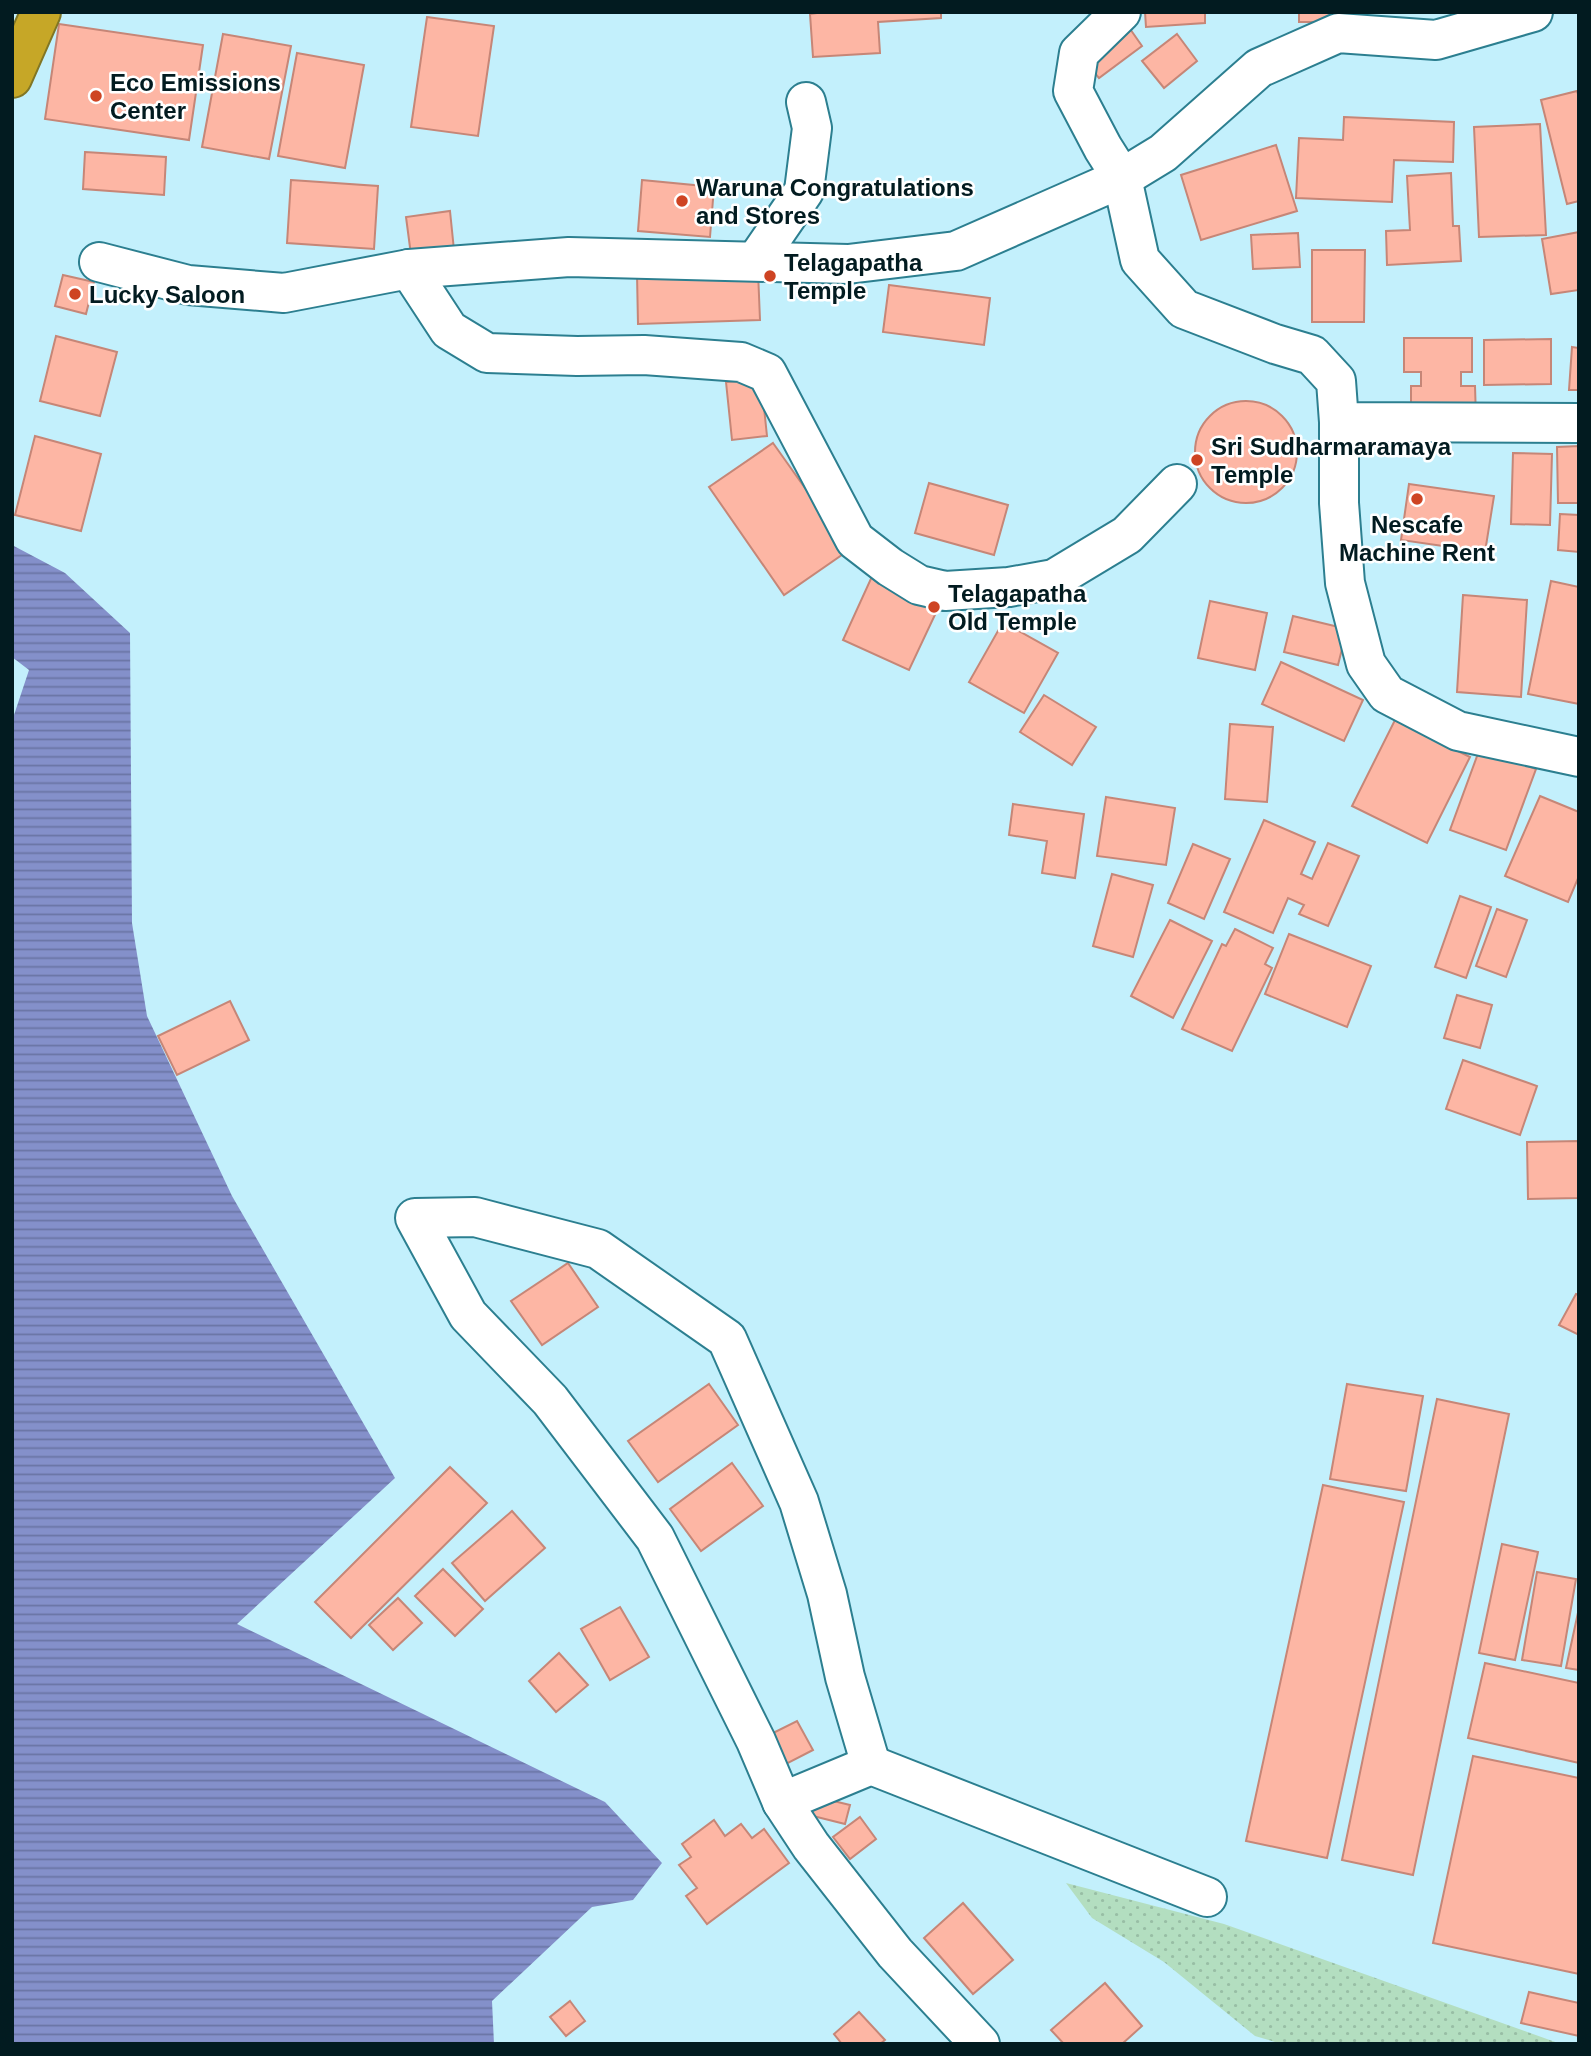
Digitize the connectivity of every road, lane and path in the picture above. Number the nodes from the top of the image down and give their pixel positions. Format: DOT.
graph roads {
  1 [pos="41,12"];
  2 [pos="1121,12"];
  3 [pos="1533,12"];
  4 [pos="12,78"];
  5 [pos="806,102"];
  6 [pos="1122,178"];
  7 [pos="756,261"];
  8 [pos="99,262"];
  9 [pos="409,269"];
  10 [pos="1339,422"];
  11 [pos="1579,423"];
  12 [pos="1177,484"];
  13 [pos="1579,757"];
  14 [pos="872,1765"];
  15 [pos="782,1802"];
  16 [pos="1207,1897"];
  17 [pos="980,2044"];
  1 -- 4 [label="highway"];
  2 -- 6 [label="street"];
  3 -- 6 [label="street"];
  5 -- 7 [label="street"];
  6 -- 7 [label="street"];
  6 -- 10 [label="street"];
  7 -- 9 [label="street"];
  8 -- 9 [label="street"];
  9 -- 12 [label="street"];
  10 -- 11 [label="street"];
  10 -- 13 [label="street"];
  14 -- 15 [label="street"];
  14 -- 15 [label="street"];
  14 -- 16 [label="street"];
  15 -- 17 [label="street"];
}
